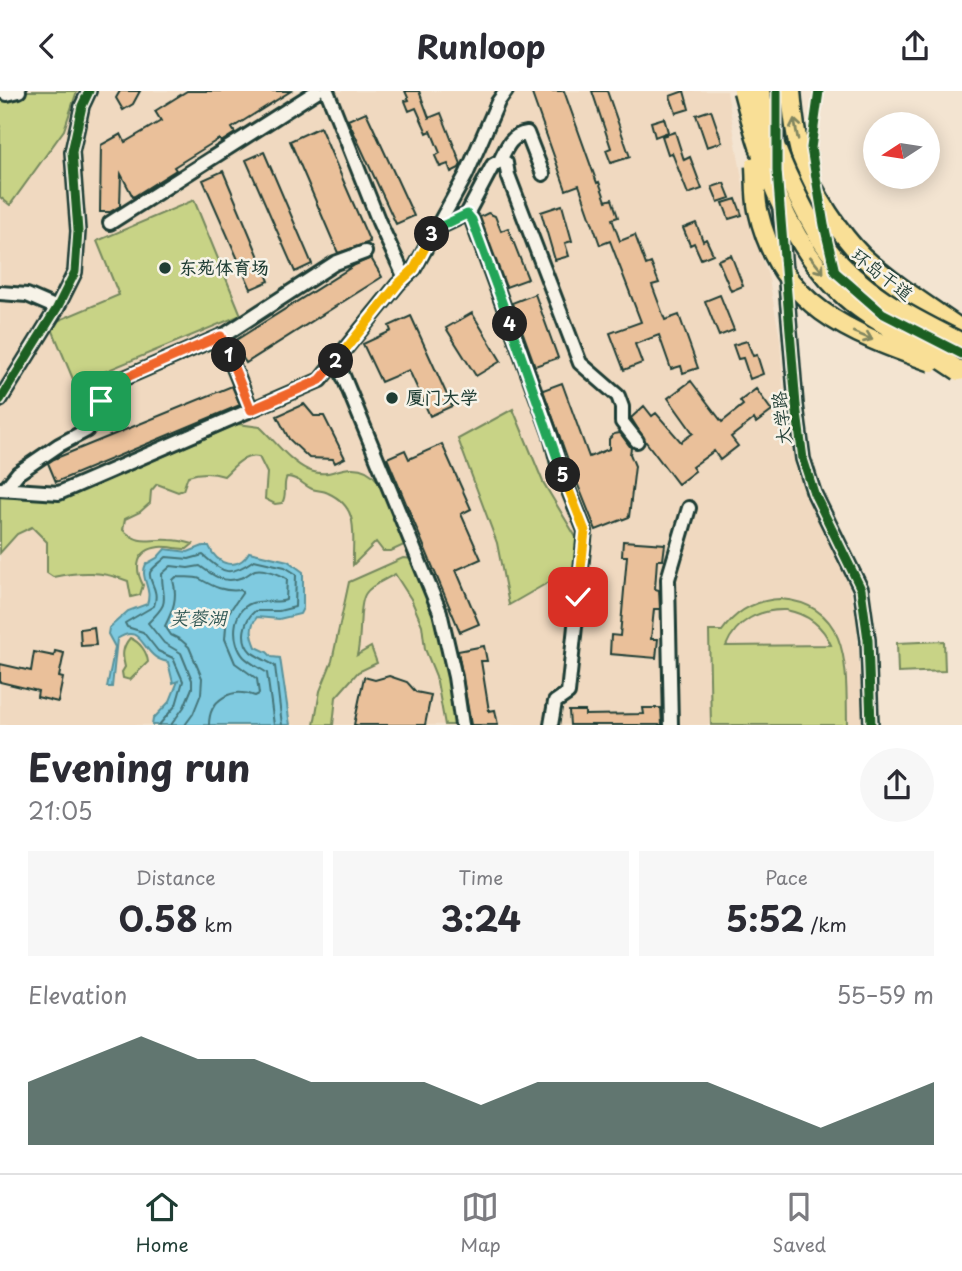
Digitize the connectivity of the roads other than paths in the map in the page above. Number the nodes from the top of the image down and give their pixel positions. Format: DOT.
graph roads {
  1 [pos="1,91"];
  2 [pos="19,91"];
  3 [pos="89,91"];
  4 [pos="317,91"];
  5 [pos="327,91"];
  6 [pos="506,91"];
  7 [pos="743,91"];
  8 [pos="774,92"];
  9 [pos="500,161"];
  10 [pos="543,174"];
  11 [pos="467,214"];
  12 [pos="110,223"];
  13 [pos="436,226"];
  14 [pos="365,252"];
  15 [pos="405,278"];
  16 [pos="0,293"];
  17 [pos="57,308"];
  18 [pos="962,330"];
  19 [pos="221,336"];
  20 [pos="962,343"];
  21 [pos="337,361"];
  22 [pos="960,372"];
  23 [pos="0,400"];
  24 [pos="251,410"];
  25 [pos="637,441"];
  26 [pos="3,489"];
  27 [pos="689,507"];
  28 [pos="461,725"];
  29 [pos="551,725"];
  30 [pos="671,725"];
  31 [pos="871,725"];
  1 -- 2 [label="street"];
  3 -- 17 [label="street"];
  4 -- 12 [label="street"];
  5 -- 15 [label="street"];
  6 -- 13 [label="street"];
  7 -- 22 [label="highway, 环岛干道, one-way, bridge"];
  18 -- 8 [label="highway, one-way"];
  8 -- 20 [label="highway, 环岛干道, bridge"];
  8 -- 22 [label="highway, one-way, bridge"];
  8 -- 31 [label="street, 大学路"];
  9 -- 10 [label="street"];
  9 -- 11 [label="street"];
  9 -- 25 [label="street"];
  11 -- 13 [label="street"];
  11 -- 29 [label="street"];
  13 -- 15 [label="street"];
  14 -- 19 [label="street"];
  15 -- 21 [label="street"];
  16 -- 17 [label="street"];
  17 -- 23 [label="street"];
  19 -- 24 [label="street"];
  19 -- 26 [label="street"];
  21 -- 24 [label="street"];
  21 -- 28 [label="street"];
  24 -- 26 [label="street"];
  27 -- 30 [label="street"];
}
